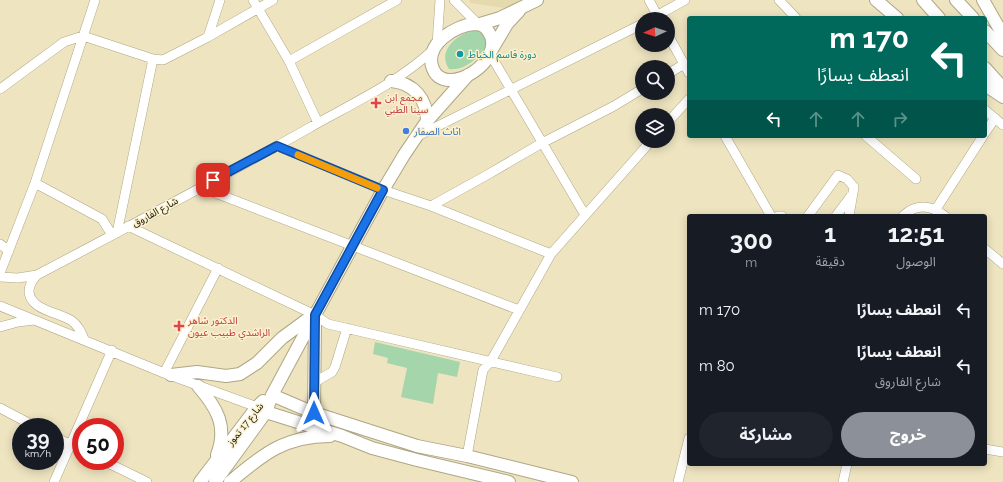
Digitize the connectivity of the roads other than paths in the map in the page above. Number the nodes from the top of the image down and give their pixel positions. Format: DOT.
graph roads {
  1 [pos="95,0"];
  2 [pos="220,0"];
  3 [pos="253,0"];
  4 [pos="273,0"];
  5 [pos="397,0"];
  6 [pos="440,0"];
  7 [pos="454,0"];
  8 [pos="537,0"];
  9 [pos="649,0"];
  10 [pos="685,0"];
  11 [pos="779,0"];
  12 [pos="876,0"];
  13 [pos="923,0"];
  14 [pos="956,0"];
  15 [pos="983,0"];
  16 [pos="521,8"];
  17 [pos="257,9"];
  18 [pos="654,12"];
  19 [pos="666,12"];
  20 [pos="793,15"];
  21 [pos="895,16"];
  22 [pos="937,16"];
  23 [pos="971,16"];
  24 [pos="479,24"];
  25 [pos="635,28"];
  26 [pos="987,33"];
  27 [pos="83,36"];
  28 [pos="1003,36"];
  29 [pos="208,37"];
  30 [pos="436,46"];
  31 [pos="675,48"];
  32 [pos="1003,50"];
  33 [pos="490,53"];
  34 [pos="154,59"];
  35 [pos="288,61"];
  36 [pos="684,64"];
  37 [pos="687,69"];
  38 [pos="675,70"];
  39 [pos="987,70"];
  40 [pos="468,75"];
  41 [pos="391,82"];
  42 [pos="987,86"];
  43 [pos="1003,88"];
  44 [pos="0,90"];
  45 [pos="511,90"];
  46 [pos="635,93"];
  47 [pos="1003,98"];
  48 [pos="687,101"];
  49 [pos="987,112"];
  50 [pos="675,114"];
  51 [pos="995,118"];
  52 [pos="427,121"];
  53 [pos="318,123"];
  54 [pos="1003,125"];
  55 [pos="987,130"];
  56 [pos="415,138"];
  57 [pos="726,138"];
  58 [pos="868,138"];
  59 [pos="982,138"];
  60 [pos="542,143"];
  61 [pos="277,146"];
  62 [pos="645,148"];
  63 [pos="916,179"];
  64 [pos="35,183"];
  65 [pos="200,187"];
  66 [pos="383,190"];
  67 [pos="853,194"];
  68 [pos="431,206"];
  69 [pos="936,210"];
  70 [pos="770,214"];
  71 [pos="811,214"];
  72 [pos="838,214"];
  73 [pos="849,214"];
  74 [pos="905,214"];
  75 [pos="942,214"];
  76 [pos="585,215"];
  77 [pos="128,226"];
  78 [pos="114,234"];
  79 [pos="0,244"];
  80 [pos="352,246"];
  81 [pos="10,251"];
  82 [pos="987,251"];
  83 [pos="551,254"];
  84 [pos="1003,264"];
  85 [pos="218,268"];
  86 [pos="0,273"];
  87 [pos="37,275"];
  88 [pos="0,278"];
  89 [pos="0,306"];
  90 [pos="519,310"];
  91 [pos="315,315"];
  92 [pos="37,320"];
  93 [pos="0,327"];
  94 [pos="347,328"];
  95 [pos="84,339"];
  96 [pos="112,350"];
  97 [pos="491,361"];
  98 [pos="168,374"];
  99 [pos="557,377"];
  100 [pos="314,382"];
  101 [pos="198,386"];
  102 [pos="272,395"];
  103 [pos="0,408"];
  104 [pos="262,410"];
  105 [pos="314,413"];
  106 [pos="19,418"];
  107 [pos="342,436"];
  108 [pos="64,442"];
  109 [pos="71,445"];
  110 [pos="687,446"];
  111 [pos="987,450"];
  112 [pos="1003,452"];
  113 [pos="467,456"];
  114 [pos="213,464"];
  115 [pos="847,466"];
  116 [pos="122,470"];
  117 [pos="487,479"];
  118 [pos="54,482"];
  119 [pos="147,482"];
  120 [pos="200,482"];
  121 [pos="215,482"];
  122 [pos="230,482"];
  123 [pos="509,482"];
  124 [pos="572,482"];
  125 [pos="678,482"];
  126 [pos="843,482"];
  1 -- 27 [label="street"];
  2 -- 29 [label="street"];
  3 -- 17 [label="street"];
  4 -- 17 [label="street"];
  5 -- 35 [label="street"];
  6 -- 30 [label="street"];
  7 -- 24 [label="street"];
  8 -- 16 [label="main road, شارع الفاروق"];
  9 -- 18 [label="street"];
  10 -- 19 [label="street"];
  11 -- 20 [label="street"];
  12 -- 21 [label="main road"];
  13 -- 22 [label="main road"];
  14 -- 23 [label="main road"];
  15 -- 28 [label="main road"];
  16 -- 24 [label="main road, شارع الفاروق"];
  16 -- 33 [label="main road, شارع الفاروق"];
  17 -- 29 [label="street"];
  17 -- 35 [label="street"];
  24 -- 30 [label="main road, شارع الفاروق"];
  24 -- 33 [label="main road"];
  25 -- 45 [label="street"];
  26 -- 32 [label="main road"];
  27 -- 34 [label="street"];
  27 -- 44 [label="street"];
  27 -- 64 [label="street"];
  29 -- 34 [label="street"];
  30 -- 40 [label="main road, شارع الفاروق"];
  30 -- 41 [label="street, شارع الفاروق"];
  31 -- 36 [label="street"];
  33 -- 40 [label="main road, شارع الفاروق"];
  33 -- 45 [label="street"];
  34 -- 78 [label="street"];
  35 -- 53 [label="street"];
  36 -- 37 [label="street"];
  36 -- 38 [label="street"];
  39 -- 43 [label="main road"];
  40 -- 52 [label="main road, شارع 17 تموز"];
  41 -- 52 [label="main road"];
  41 -- 53 [label="street, شارع الفاروق"];
  42 -- 47 [label="main road"];
  45 -- 56 [label="street"];
  45 -- 60 [label="street"];
  46 -- 60 [label="street"];
  48 -- 50 [label="street"];
  49 -- 51 [label="street"];
  51 -- 54 [label="street"];
  51 -- 55 [label="street"];
  52 -- 56 [label="main road, شارع 17 تموز"];
  53 -- 61 [label="street, شارع الفاروق"];
  56 -- 66 [label="main road, شارع 17 تموز"];
  57 -- 70 [label="street"];
  58 -- 63 [label="street"];
  59 -- 69 [label="street"];
  60 -- 68 [label="street"];
  60 -- 76 [label="street"];
  61 -- 65 [label="street, شارع الفاروق"];
  61 -- 66 [label="street"];
  62 -- 76 [label="street"];
  64 -- 78 [label="street"];
  64 -- 81 [label="street"];
  65 -- 77 [label="street, شارع الفاروق"];
  65 -- 80 [label="street"];
  66 -- 68 [label="street"];
  66 -- 80 [label="main road, شارع 17 تموز"];
  67 -- 71 [label="street"];
  67 -- 72 [label="street"];
  67 -- 73 [label="street"];
  68 -- 83 [label="street"];
  69 -- 74 [label="street"];
  69 -- 75 [label="street"];
  76 -- 83 [label="street"];
  77 -- 78 [label="street, شارع الفاروق"];
  77 -- 85 [label="street"];
  78 -- 87 [label="street, شارع الفاروق"];
  79 -- 81 [label="street"];
  80 -- 90 [label="street"];
  80 -- 91 [label="main road, شارع 17 تموز"];
  81 -- 86 [label="street"];
  82 -- 84 [label="street"];
  83 -- 90 [label="street"];
  85 -- 91 [label="street"];
  85 -- 98 [label="street"];
  87 -- 88 [label="street, شارع الفاروق"];
  87 -- 95 [label="street"];
  89 -- 92 [label="street"];
  90 -- 97 [label="street"];
  91 -- 94 [label="street"];
  91 -- 98 [label="main road"];
  91 -- 100 [label="main road"];
  91 -- 102 [label="main road, شارع 17 تموز"];
  92 -- 93 [label="street"];
  92 -- 95 [label="street"];
  94 -- 97 [label="street"];
  94 -- 100 [label="street"];
  95 -- 96 [label="street"];
  96 -- 98 [label="street"];
  96 -- 109 [label="street"];
  97 -- 99 [label="street"];
  97 -- 113 [label="street"];
  98 -- 101 [label="street"];
  100 -- 105 [label="main road"];
  101 -- 104 [label="street"];
  101 -- 114 [label="main road"];
  102 -- 104 [label="main road, شارع 17 تموز"];
  102 -- 105 [label="main road"];
  103 -- 106 [label="street"];
  104 -- 107 [label="main road"];
  104 -- 114 [label="main road, شارع 17 تموز"];
  104 -- 121 [label="main road, شارع 17 تموز"];
  105 -- 113 [label="main road"];
  107 -- 117 [label="main road"];
  107 -- 122 [label="main road"];
  108 -- 109 [label="street"];
  109 -- 118 [label="street"];
  110 -- 125 [label="street"];
  111 -- 112 [label="street"];
  113 -- 124 [label="main road"];
  114 -- 120 [label="main road, شارع 17 تموز"];
  115 -- 126 [label="street"];
  116 -- 119 [label="street"];
  117 -- 123 [label="main road"];
}
